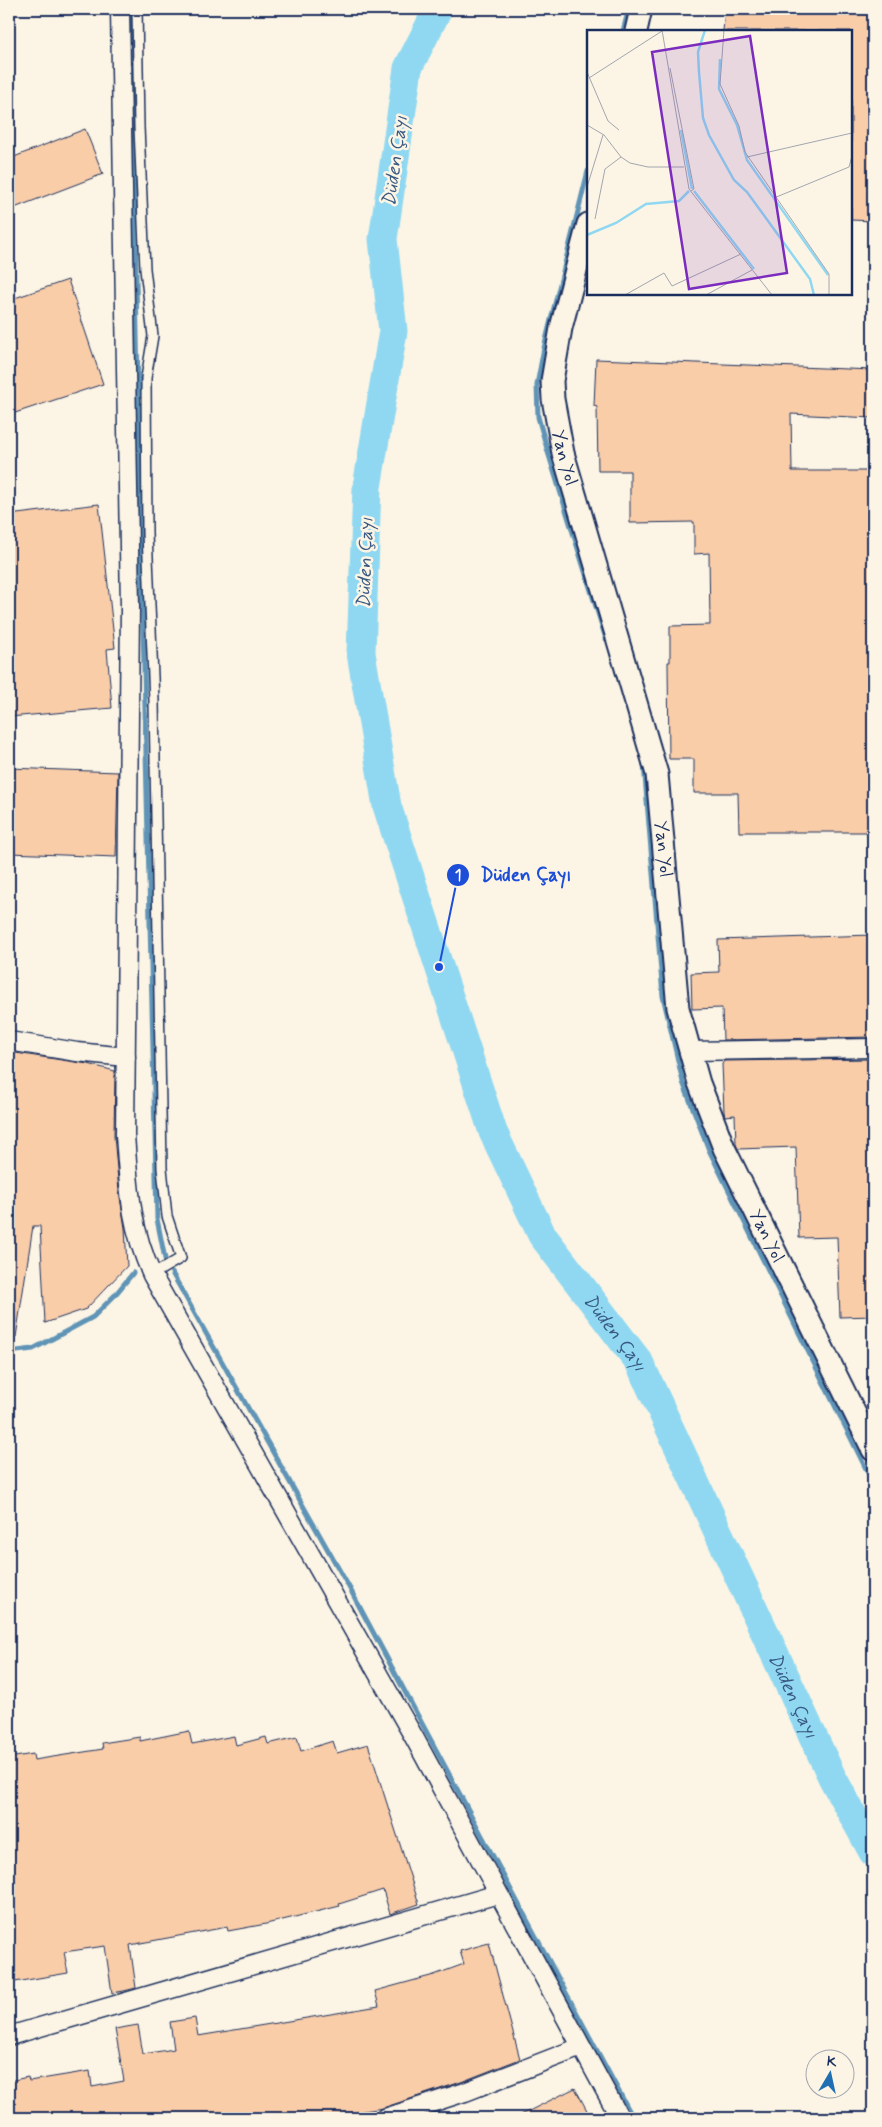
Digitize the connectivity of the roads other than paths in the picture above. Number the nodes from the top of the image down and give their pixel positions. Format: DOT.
graph roads {
  1 [pos="120,9"];
  2 [pos="137,9"];
  3 [pos="641,9"];
  4 [pos="636,30"];
  5 [pos="587,228"];
  6 [pos="138,465"];
  7 [pos="9,1041"];
  8 [pos="873,1048"];
  9 [pos="690,1051"];
  10 [pos="126,1057"];
  11 [pos="152,1275"];
  12 [pos="873,1449"];
  13 [pos="498,1894"];
  14 [pos="9,2036"];
  15 [pos="581,2047"];
  16 [pos="385,2118"];
  17 [pos="620,2118"];
  1 -- 6 [label="street"];
  2 -- 6 [label="lane"];
  3 -- 4 [label="street"];
  5 -- 9 [label="street, Yan Yol"];
  6 -- 10 [label="street"];
  6 -- 11 [label="lane"];
  7 -- 10 [label="street"];
  8 -- 9 [label="street"];
  9 -- 12 [label="street, Yan Yol"];
  10 -- 11 [label="street"];
  11 -- 13 [label="street"];
  13 -- 14 [label="street"];
  13 -- 15 [label="street"];
  15 -- 16 [label="street"];
  15 -- 17 [label="street"];
}
